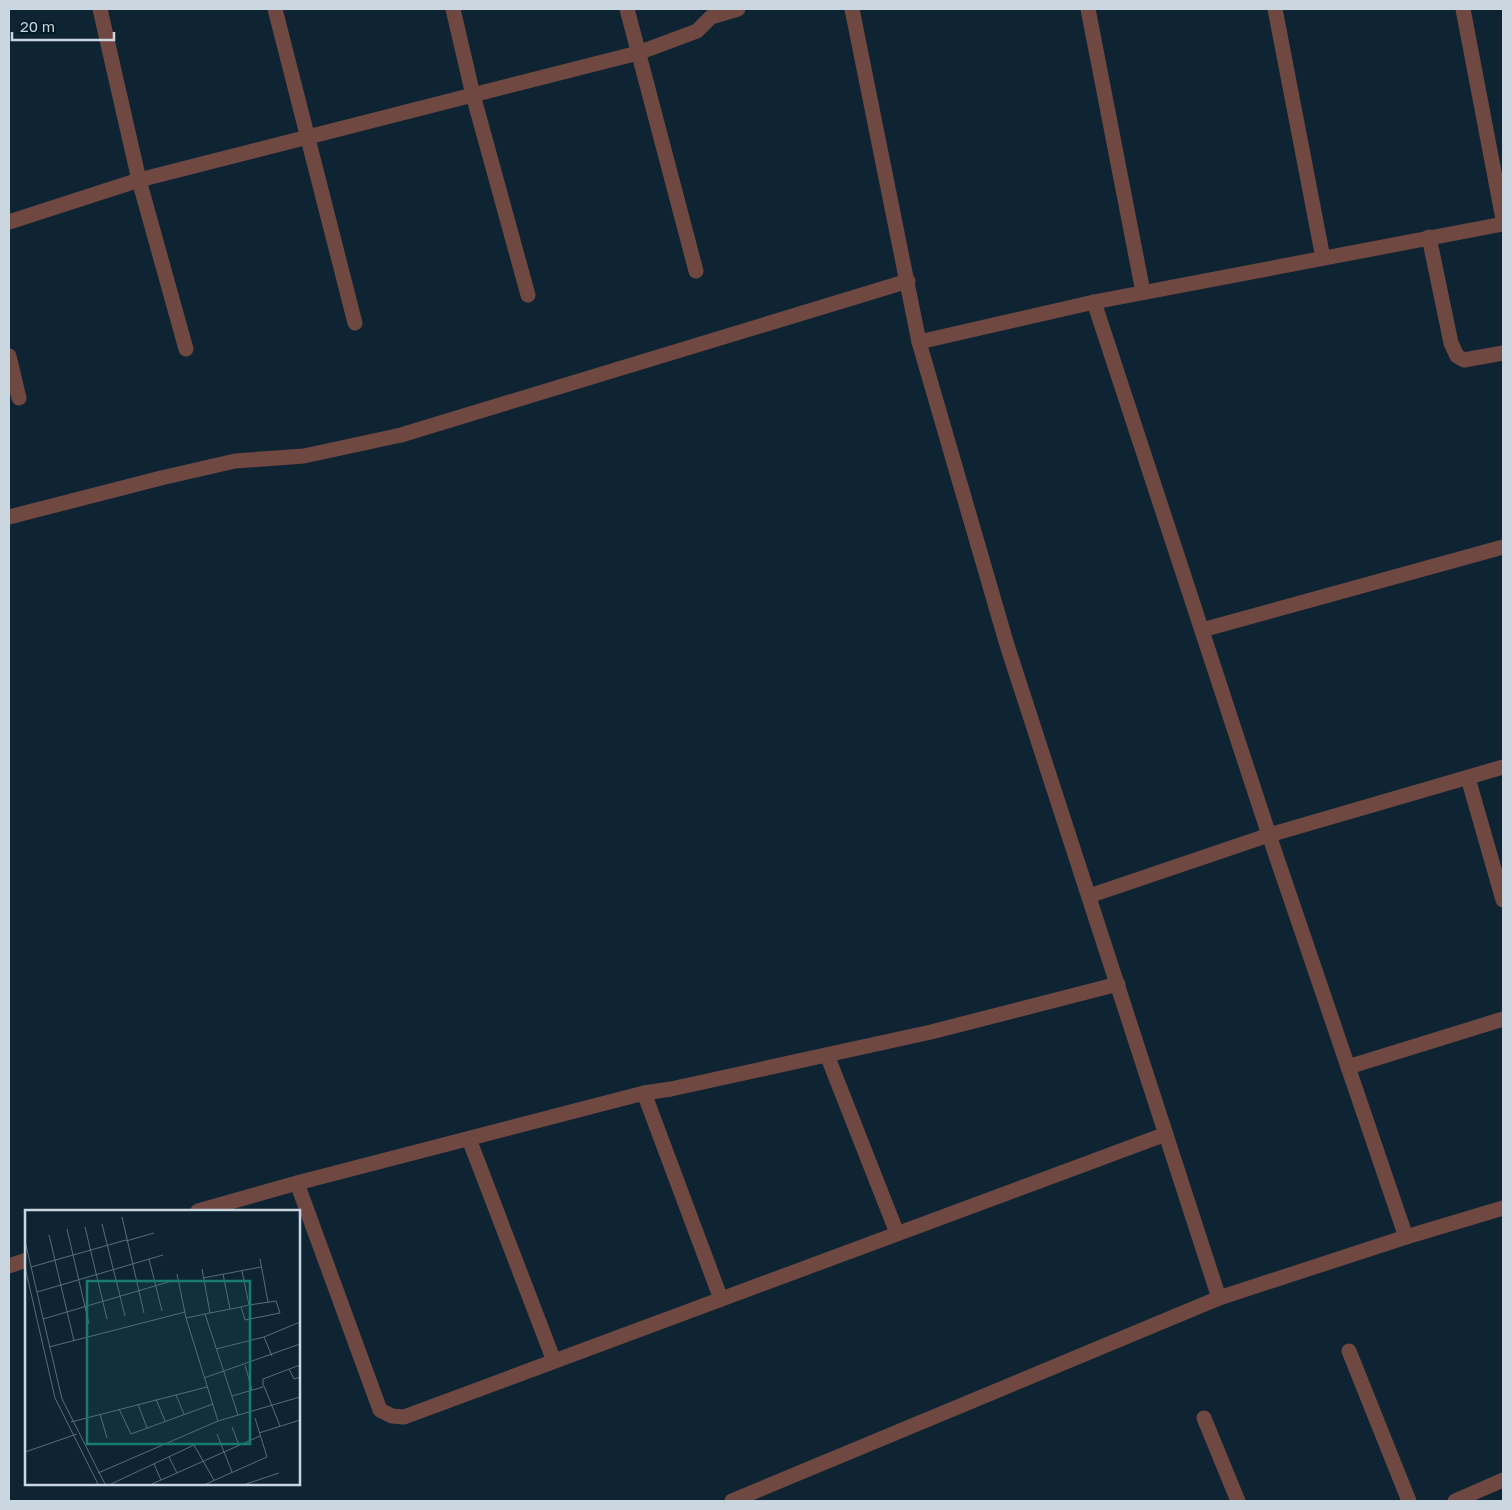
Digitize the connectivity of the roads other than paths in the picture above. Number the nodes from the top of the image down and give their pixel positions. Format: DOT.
graph roads {
  1 [pos="100,9"];
  2 [pos="275,9"];
  3 [pos="453,9"];
  4 [pos="627,9"];
  5 [pos="738,9"];
  6 [pos="852,9"];
  7 [pos="1088,9"];
  8 [pos="1275,9"];
  9 [pos="1463,9"];
  10 [pos="638,52"];
  11 [pos="473,95"];
  12 [pos="306,137"];
  13 [pos="139,180"];
  14 [pos="1503,219"];
  15 [pos="9,222"];
  16 [pos="1503,224"];
  17 [pos="1429,238"];
  18 [pos="1323,258"];
  19 [pos="696,271"];
  20 [pos="908,281"];
  21 [pos="1143,292"];
  22 [pos="528,295"];
  23 [pos="1094,302"];
  24 [pos="355,323"];
  25 [pos="919,342"];
  26 [pos="186,350"];
  27 [pos="1503,353"];
  28 [pos="9,356"];
  29 [pos="18,398"];
  30 [pos="9,517"];
  31 [pos="1503,547"];
  32 [pos="1202,630"];
  33 [pos="1503,767"];
  34 [pos="1468,778"];
  35 [pos="1269,835"];
  36 [pos="1089,896"];
  37 [pos="1503,900"];
  38 [pos="1118,984"];
  39 [pos="1503,1018"];
  40 [pos="827,1055"];
  41 [pos="1348,1067"];
  42 [pos="644,1093"];
  43 [pos="1166,1134"];
  44 [pos="469,1139"];
  45 [pos="297,1183"];
  46 [pos="1503,1208"];
  47 [pos="202,1210"];
  48 [pos="897,1233"];
  49 [pos="1406,1237"];
  50 [pos="25,1260"];
  51 [pos="9,1266"];
  52 [pos="1219,1298"];
  53 [pos="722,1299"];
  54 [pos="1349,1351"];
  55 [pos="554,1361"];
  56 [pos="1204,1418"];
  57 [pos="1503,1480"];
  58 [pos="732,1501"];
  59 [pos="1238,1501"];
  60 [pos="1409,1501"];
  61 [pos="1455,1501"];
  1 -- 13 [label="street"];
  2 -- 12 [label="street"];
  3 -- 11 [label="street"];
  4 -- 10 [label="street"];
  5 -- 10 [label="street"];
  6 -- 20 [label="street"];
  7 -- 21 [label="street"];
  8 -- 18 [label="street"];
  9 -- 14 [label="street"];
  10 -- 11 [label="street"];
  10 -- 19 [label="street"];
  11 -- 12 [label="street"];
  11 -- 22 [label="street"];
  12 -- 13 [label="street"];
  12 -- 24 [label="street"];
  13 -- 15 [label="street"];
  13 -- 26 [label="street"];
  16 -- 17 [label="street"];
  17 -- 18 [label="street"];
  17 -- 27 [label="street"];
  18 -- 21 [label="street"];
  20 -- 25 [label="street"];
  20 -- 30 [label="street"];
  21 -- 23 [label="street"];
  23 -- 25 [label="street"];
  23 -- 32 [label="street"];
  25 -- 36 [label="street"];
  28 -- 29 [label="street"];
  31 -- 32 [label="street"];
  32 -- 35 [label="street"];
  33 -- 34 [label="street"];
  34 -- 35 [label="street"];
  34 -- 37 [label="street"];
  35 -- 36 [label="street"];
  35 -- 41 [label="street"];
  36 -- 38 [label="street"];
  38 -- 40 [label="street"];
  38 -- 43 [label="street"];
  39 -- 41 [label="street"];
  40 -- 42 [label="street"];
  40 -- 48 [label="street"];
  41 -- 49 [label="street"];
  42 -- 44 [label="street"];
  42 -- 53 [label="street"];
  43 -- 48 [label="street"];
  43 -- 52 [label="street"];
  44 -- 45 [label="street"];
  44 -- 55 [label="street"];
  45 -- 47 [label="street"];
  45 -- 55 [label="street"];
  46 -- 49 [label="street"];
  48 -- 53 [label="street"];
  49 -- 52 [label="street"];
  50 -- 51 [label="street"];
  52 -- 58 [label="street"];
  53 -- 55 [label="street"];
  54 -- 60 [label="street"];
  56 -- 59 [label="street"];
  57 -- 61 [label="street"];
}
